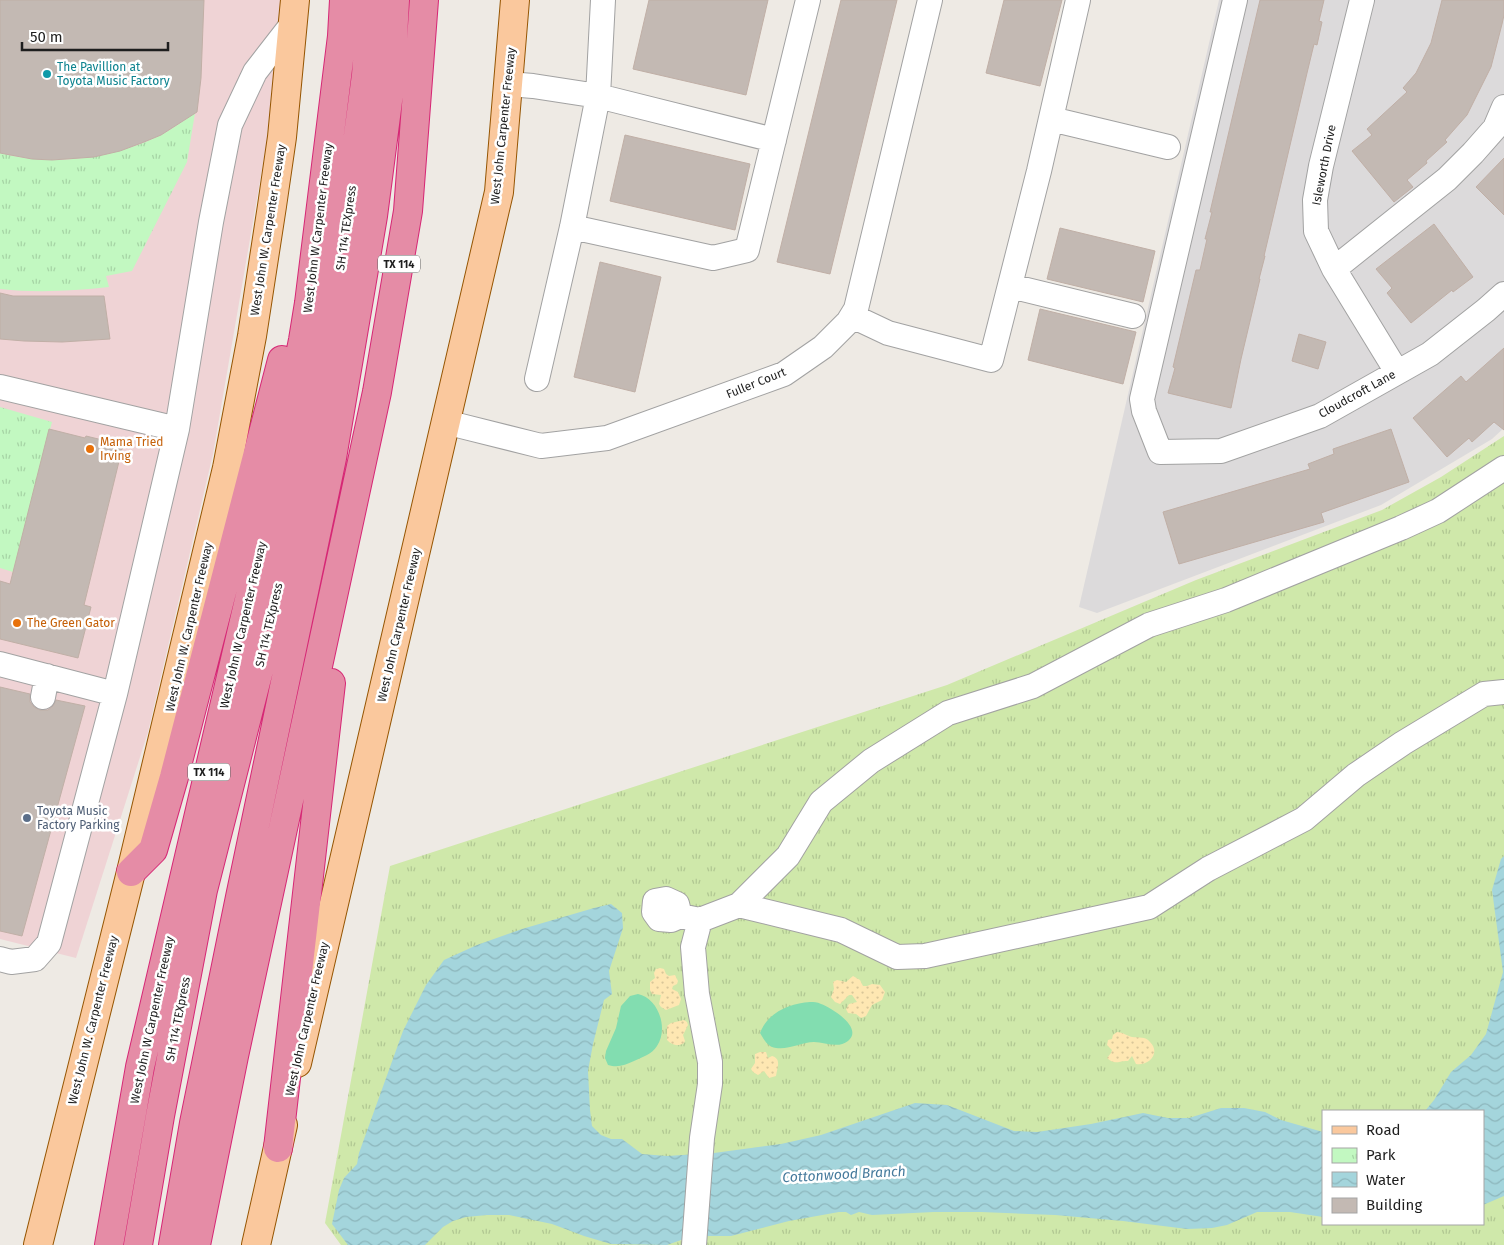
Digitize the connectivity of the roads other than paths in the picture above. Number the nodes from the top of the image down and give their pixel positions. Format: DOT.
graph roads {
  1 [pos="344,0"];
  2 [pos="372,0"];
  3 [pos="395,0"];
  4 [pos="424,0"];
  5 [pos="515,0"];
  6 [pos="603,0"];
  7 [pos="808,0"];
  8 [pos="930,0"];
  9 [pos="1078,0"];
  10 [pos="1235,0"];
  11 [pos="1362,0"];
  12 [pos="294,12"];
  13 [pos="508,84"];
  14 [pos="598,96"];
  15 [pos="1504,107"];
  16 [pos="1051,119"];
  17 [pos="774,140"];
  18 [pos="1168,147"];
  19 [pos="572,227"];
  20 [pos="1334,269"];
  21 [pos="1010,286"];
  22 [pos="1504,294"];
  23 [pos="309,304"];
  24 [pos="852,316"];
  25 [pos="1132,316"];
  26 [pos="1397,372"];
  27 [pos="537,379"];
  28 [pos="0,387"];
  29 [pos="445,422"];
  30 [pos="177,429"];
  31 [pos="1504,468"];
  32 [pos="349,524"];
  33 [pos="0,664"];
  34 [pos="1504,692"];
  35 [pos="115,694"];
  36 [pos="131,872"];
  37 [pos="739,905"];
  38 [pos="0,958"];
  39 [pos="278,1148"];
  40 [pos="139,1242"];
  41 [pos="109,1243"];
  42 [pos="185,1243"];
  43 [pos="256,1244"];
  44 [pos="694,1244"];
  45 [pos="38,1245"];
  1 -- 23 [label="highway, West John W Carpenter Freeway / TX 114"];
  2 -- 40 [label="highway, SH 114 TEXpress"];
  3 -- 42 [label="highway, SH 114 TEXpress"];
  4 -- 32 [label="highway, TX 114"];
  5 -- 13 [label="main road, West John Carpenter Freeway"];
  6 -- 14 [label="street"];
  7 -- 17 [label="street"];
  8 -- 24 [label="street, Fuller Court"];
  9 -- 16 [label="street"];
  10 -- 26 [label="street, Cloudcroft Lane"];
  11 -- 20 [label="street, Isleworth Drive"];
  12 -- 30 [label="street"];
  12 -- 36 [label="main road, West John W. Carpenter Freeway"];
  13 -- 14 [label="street"];
  13 -- 29 [label="main road, West John Carpenter Freeway"];
  14 -- 17 [label="street"];
  14 -- 19 [label="street"];
  15 -- 20 [label="street"];
  16 -- 18 [label="street"];
  16 -- 21 [label="street"];
  17 -- 19 [label="street"];
  19 -- 27 [label="street"];
  20 -- 26 [label="street, Isleworth Drive"];
  21 -- 24 [label="street"];
  21 -- 25 [label="street"];
  22 -- 26 [label="street, Cloudcroft Lane"];
  23 -- 36 [label="highway"];
  23 -- 41 [label="highway, West John W Carpenter Freeway / TX 114"];
  24 -- 29 [label="street, Fuller Court"];
  28 -- 30 [label="street"];
  29 -- 39 [label="main road, West John Carpenter Freeway"];
  30 -- 35 [label="street"];
  31 -- 37 [label="street"];
  32 -- 39 [label="highway"];
  32 -- 42 [label="highway, TX 114"];
  33 -- 35 [label="street"];
  34 -- 37 [label="street"];
  35 -- 38 [label="street"];
  36 -- 45 [label="main road, West John W. Carpenter Freeway"];
  37 -- 44 [label="street"];
  39 -- 43 [label="main road, West John Carpenter Freeway"];
}
